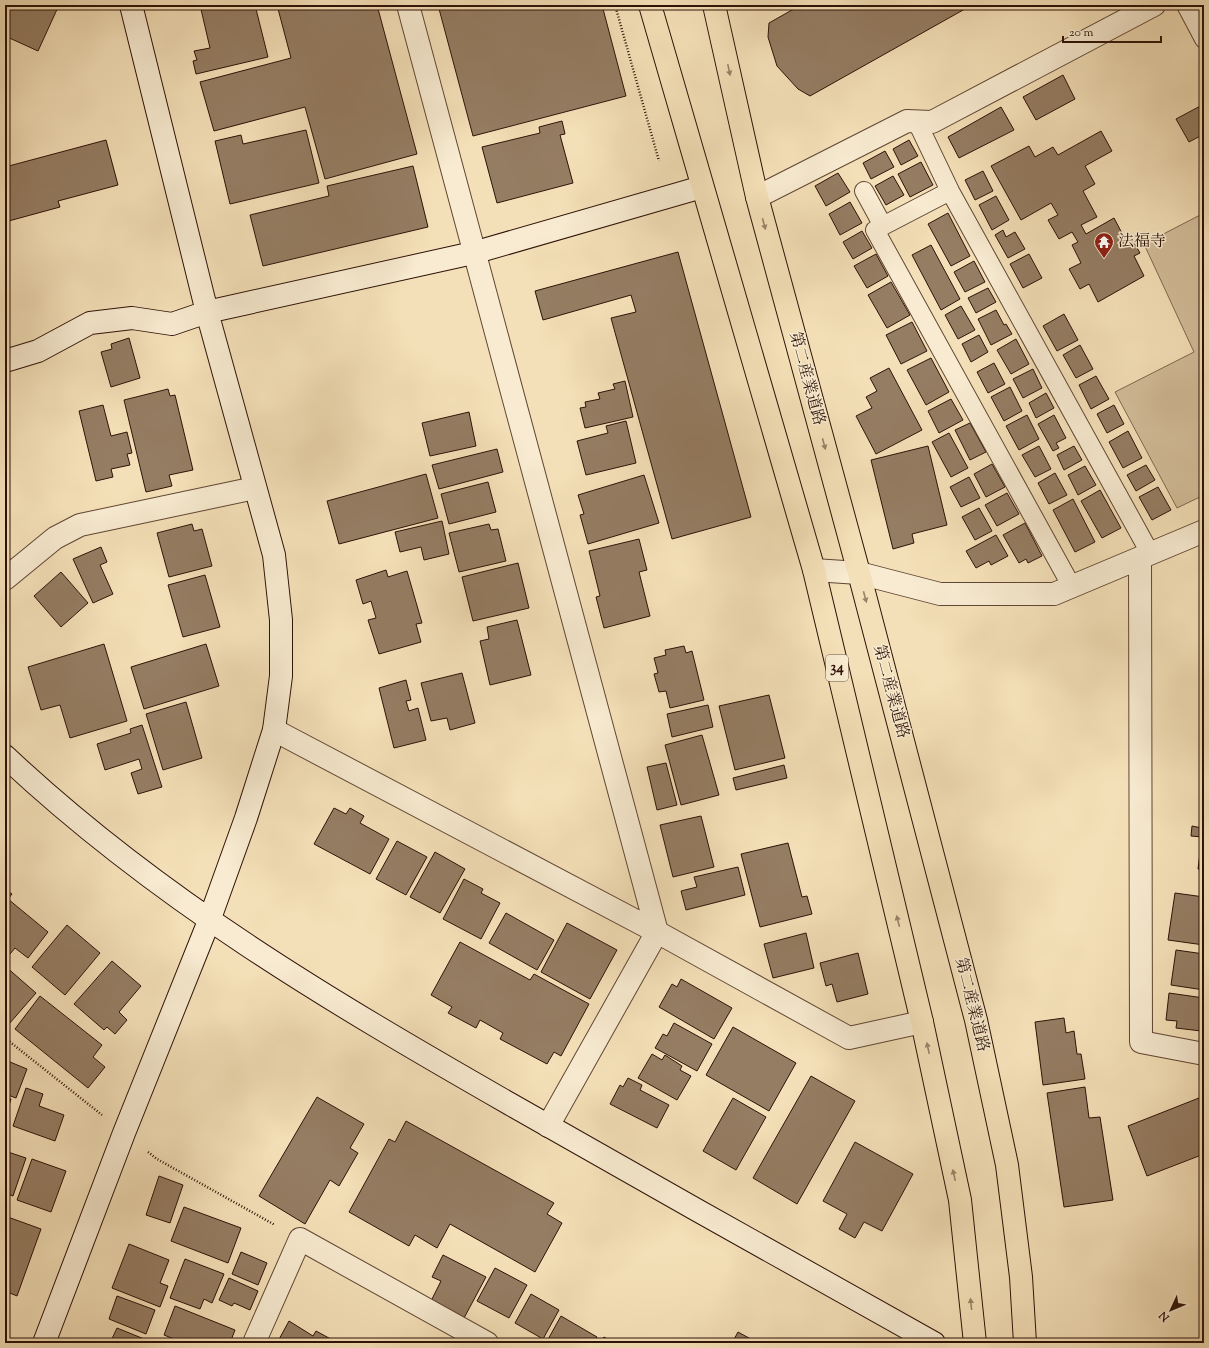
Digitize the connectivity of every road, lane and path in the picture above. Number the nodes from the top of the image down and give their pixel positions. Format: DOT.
graph roads {
  1 [pos="131,5"];
  2 [pos="408,5"];
  3 [pos="615,5"];
  4 [pos="650,5"];
  5 [pos="658,5"];
  6 [pos="706,5"];
  7 [pos="714,5"];
  8 [pos="1154,5"];
  9 [pos="1186,5"];
  10 [pos="1204,39"];
  11 [pos="724,46"];
  12 [pos="666,61"];
  13 [pos="917,122"];
  14 [pos="659,161"];
  15 [pos="702,187"];
  16 [pos="950,190"];
  17 [pos="864,191"];
  18 [pos="757,197"];
  19 [pos="883,226"];
  20 [pos="473,253"];
  21 [pos="207,312"];
  22 [pos="5,361"];
  23 [pos="255,488"];
  24 [pos="1204,531"];
  25 [pos="1145,555"];
  26 [pos="814,570"];
  27 [pos="859,573"];
  28 [pos="5,579"];
  29 [pos="1072,587"];
  30 [pos="274,730"];
  31 [pos="5,756"];
  32 [pos="209,921"];
  33 [pos="657,932"];
  34 [pos="922,1022"];
  35 [pos="5,1038"];
  36 [pos="1204,1054"];
  37 [pos="548,1126"];
  38 [pos="124,1133"];
  39 [pos="300,1239"];
  40 [pos="44,1343"];
  41 [pos="254,1343"];
  42 [pos="487,1343"];
  43 [pos="934,1343"];
  44 [pos="975,1343"];
  45 [pos="1025,1343"];
  1 -- 21 [label="street"];
  2 -- 20 [label="street"];
  3 -- 14 [label="path"];
  4 -- 12 [label="main road, 34"];
  5 -- 12 [label="main road, 34"];
  6 -- 11 [label="main road, 第二産業道路"];
  7 -- 11 [label="main road, 第二産業道路"];
  8 -- 13 [label="street"];
  9 -- 10 [label="lane"];
  11 -- 18 [label="main road, 第二産業道路, one-way"];
  12 -- 15 [label="main road, 34"];
  13 -- 16 [label="lane"];
  13 -- 18 [label="street"];
  15 -- 20 [label="street"];
  15 -- 26 [label="main road, 34"];
  16 -- 19 [label="lane"];
  16 -- 25 [label="lane"];
  17 -- 19 [label="lane"];
  18 -- 27 [label="main road, 第二産業道路, one-way"];
  19 -- 29 [label="lane"];
  20 -- 21 [label="street"];
  20 -- 33 [label="street"];
  21 -- 22 [label="street"];
  21 -- 23 [label="street"];
  23 -- 28 [label="street"];
  23 -- 30 [label="street"];
  24 -- 25 [label="street"];
  25 -- 29 [label="street"];
  25 -- 36 [label="street"];
  26 -- 27 [label="street"];
  34 -- 26 [label="main road, 34, one-way"];
  27 -- 29 [label="street"];
  27 -- 45 [label="main road, 第二産業道路, one-way"];
  30 -- 32 [label="street"];
  30 -- 33 [label="street"];
  31 -- 32 [label="street"];
  32 -- 37 [label="street"];
  32 -- 38 [label="street"];
  33 -- 34 [label="street"];
  33 -- 37 [label="street"];
  44 -- 34 [label="main road, 34, one-way"];
  35 -- 38 [label="path"];
  37 -- 43 [label="street"];
  38 -- 39 [label="path"];
  38 -- 40 [label="street"];
  39 -- 41 [label="street"];
  39 -- 42 [label="street"];
}
